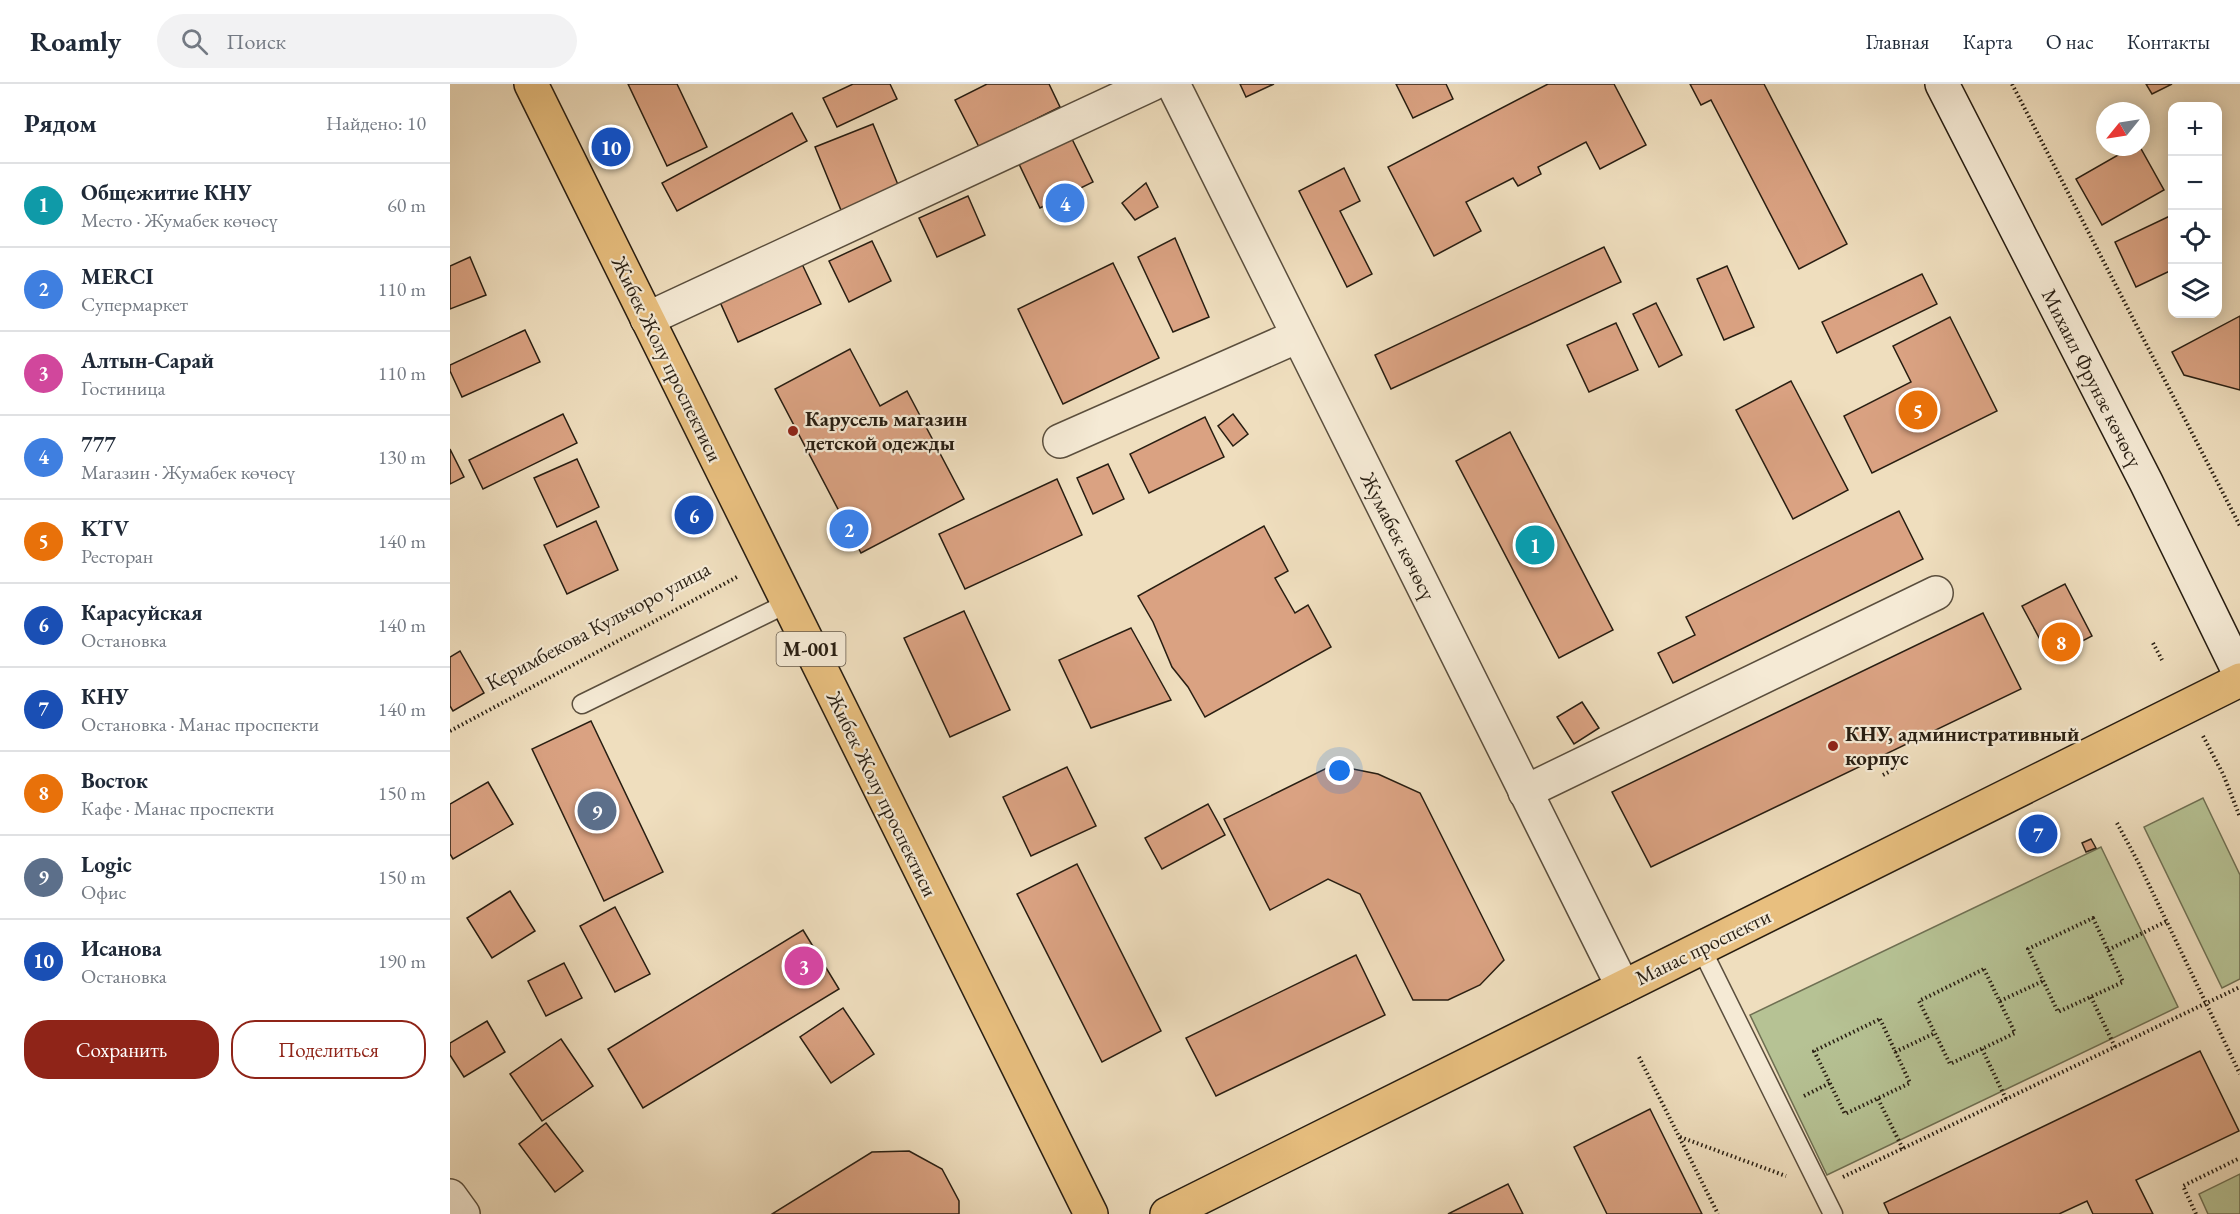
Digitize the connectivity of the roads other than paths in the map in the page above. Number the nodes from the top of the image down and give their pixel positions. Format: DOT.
graph roads {
  1 [pos="531,84"];
  2 [pos="1152,84"];
  3 [pos="1173,84"];
  4 [pos="1942,84"];
  5 [pos="647,319"];
  6 [pos="1298,336"];
  7 [pos="1060,441"];
  8 [pos="1936,592"];
  9 [pos="788,603"];
  10 [pos="2240,674"];
  11 [pos="2240,681"];
  12 [pos="582,704"];
  13 [pos="1526,792"];
  14 [pos="1701,948"];
  15 [pos="1623,987"];
  16 [pos="450,1196"];
  17 [pos="463,1214"];
  18 [pos="1090,1214"];
  19 [pos="1167,1214"];
  20 [pos="1833,1214"];
  1 -- 5 [label="main road, Жибек Жолу проспектиси / М-001"];
  2 -- 5 [label="street"];
  3 -- 6 [label="street, Жумабек көчөсү"];
  4 -- 10 [label="street, Михаил Фрунзе көчөсү"];
  5 -- 9 [label="main road, Жибек Жолу проспектиси / М-001"];
  6 -- 7 [label="street"];
  6 -- 13 [label="street, Жумабек көчөсү"];
  8 -- 13 [label="street"];
  9 -- 12 [label="lane"];
  9 -- 18 [label="main road, Жибек Жолу проспектиси / М-001"];
  11 -- 14 [label="main road, Манас проспекти"];
  13 -- 15 [label="street, Жумабек көчөсү"];
  14 -- 15 [label="main road, Манас проспекти"];
  14 -- 20 [label="lane"];
  15 -- 19 [label="main road, Манас проспекти"];
  16 -- 17 [label="street"];
}
